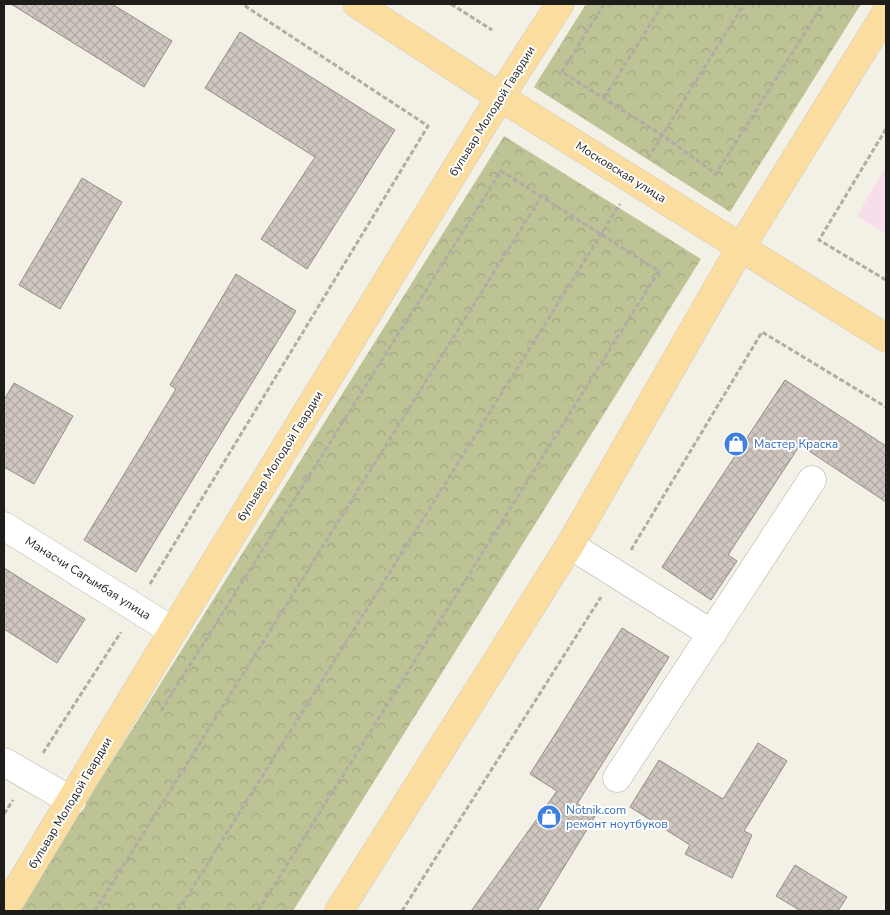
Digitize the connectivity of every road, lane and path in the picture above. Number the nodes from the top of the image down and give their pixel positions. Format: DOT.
graph roads {
  1 [pos="242,4"];
  2 [pos="357,4"];
  3 [pos="451,4"];
  4 [pos="560,4"];
  5 [pos="604,4"];
  6 [pos="663,4"];
  7 [pos="744,4"];
  8 [pos="823,4"];
  9 [pos="886,13"];
  10 [pos="492,30"];
  11 [pos="500,97"];
  12 [pos="604,98"];
  13 [pos="886,129"];
  14 [pos="662,135"];
  15 [pos="634,180"];
  16 [pos="541,197"];
  17 [pos="602,235"];
  18 [pos="741,247"];
  19 [pos="886,280"];
  20 [pos="886,338"];
  21 [pos="886,407"];
  22 [pos="812,480"];
  23 [pos="4,526"];
  24 [pos="570,545"];
  25 [pos="616,574"];
  26 [pos="136,608"];
  27 [pos="173,630"];
  28 [pos="712,634"];
  29 [pos="156,718"];
  30 [pos="4,762"];
  31 [pos="28,777"];
  32 [pos="617,778"];
  33 [pos="72,802"];
  34 [pos="4,814"];
  35 [pos="4,911"];
  36 [pos="95,911"];
  37 [pos="178,911"];
  38 [pos="258,911"];
  39 [pos="339,911"];
  40 [pos="402,911"];
  1 -- 26 [label="path"];
  2 -- 11 [label="main road, Московская улица"];
  3 -- 10 [label="path"];
  4 -- 11 [label="main road, бульвар Молодой Гвардии"];
  5 -- 12 [label="path"];
  6 -- 12 [label="path"];
  7 -- 14 [label="path"];
  8 -- 14 [label="path"];
  9 -- 18 [label="main road"];
  11 -- 15 [label="main road, Московская улица"];
  11 -- 27 [label="main road, бульвар Молодой Гвардии"];
  12 -- 14 [label="path"];
  13 -- 19 [label="path"];
  14 -- 15 [label="path"];
  15 -- 17 [label="path"];
  15 -- 18 [label="main road, Московская улица"];
  16 -- 17 [label="path"];
  16 -- 29 [label="path"];
  16 -- 36 [label="path"];
  17 -- 37 [label="path"];
  17 -- 38 [label="path"];
  18 -- 20 [label="main road, Московская улица"];
  18 -- 24 [label="main road"];
  21 -- 25 [label="path"];
  22 -- 28 [label="street"];
  23 -- 26 [label="street, Манасчи Сагымбая улица"];
  24 -- 25 [label="street"];
  24 -- 39 [label="main road"];
  25 -- 28 [label="street"];
  25 -- 40 [label="path"];
  26 -- 27 [label="street, Манасчи Сагымбая улица"];
  26 -- 31 [label="path"];
  27 -- 33 [label="main road, бульвар Молодой Гвардии"];
  28 -- 32 [label="street"];
  30 -- 31 [label="street"];
  31 -- 33 [label="street"];
  31 -- 34 [label="path"];
  33 -- 35 [label="main road, бульвар Молодой Гвардии"];
}
